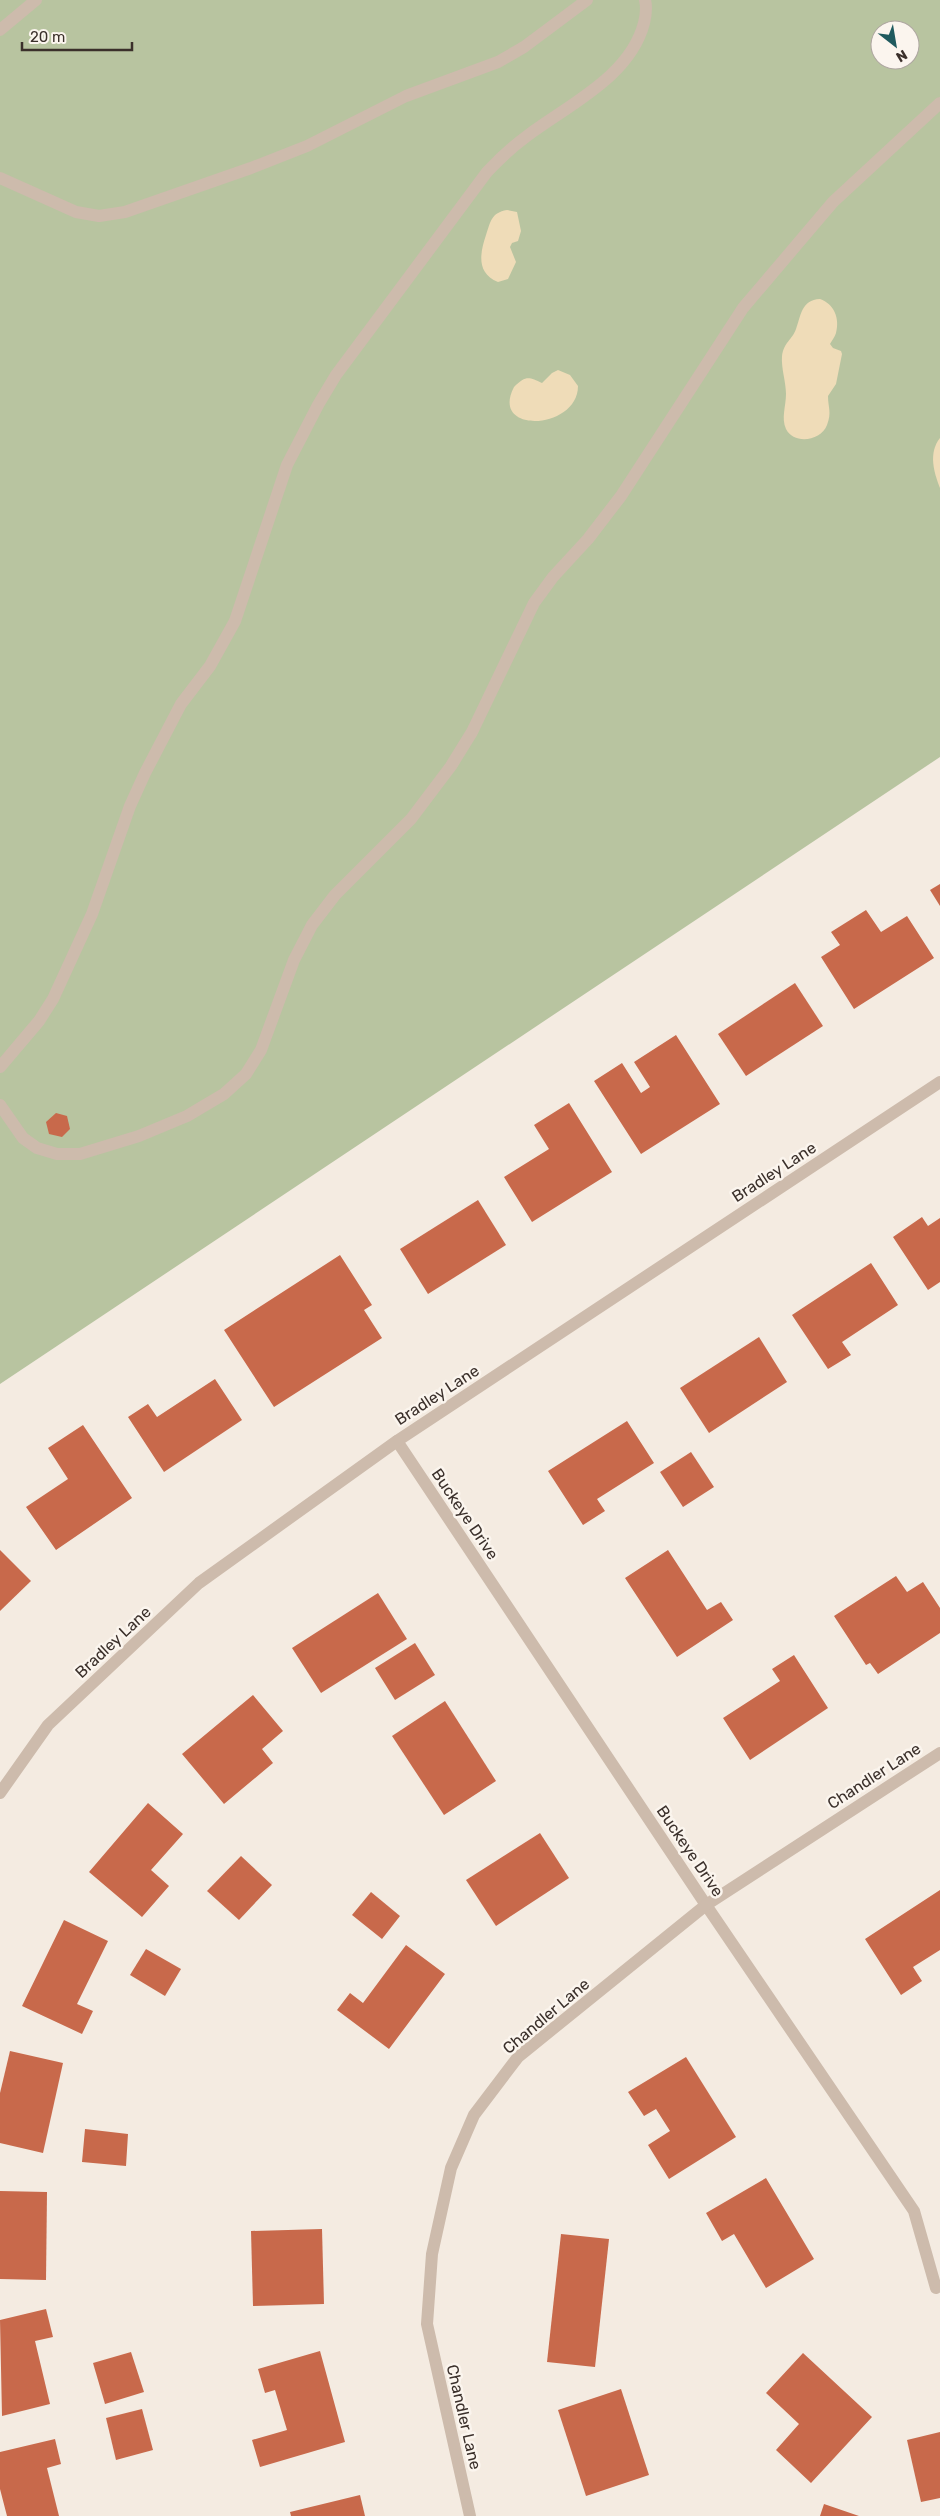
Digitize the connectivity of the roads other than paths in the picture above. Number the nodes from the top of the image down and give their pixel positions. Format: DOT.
graph roads {
  1 [pos="36,0"];
  2 [pos="587,0"];
  3 [pos="645,0"];
  4 [pos="0,30"];
  5 [pos="940,103"];
  6 [pos="0,178"];
  7 [pos="0,1067"];
  8 [pos="940,1082"];
  9 [pos="0,1105"];
  10 [pos="397,1441"];
  11 [pos="940,1753"];
  12 [pos="0,1793"];
  13 [pos="706,1905"];
  14 [pos="936,2288"];
  15 [pos="470,2516"];
  1 -- 4 [label="street"];
  2 -- 6 [label="street"];
  3 -- 7 [label="street"];
  5 -- 9 [label="street"];
  8 -- 10 [label="street, Bradley Lane"];
  10 -- 12 [label="street, Bradley Lane"];
  10 -- 13 [label="street, Buckeye Drive"];
  11 -- 13 [label="street, Chandler Lane"];
  13 -- 14 [label="street, Buckeye Drive"];
  13 -- 15 [label="street, Chandler Lane"];
}
